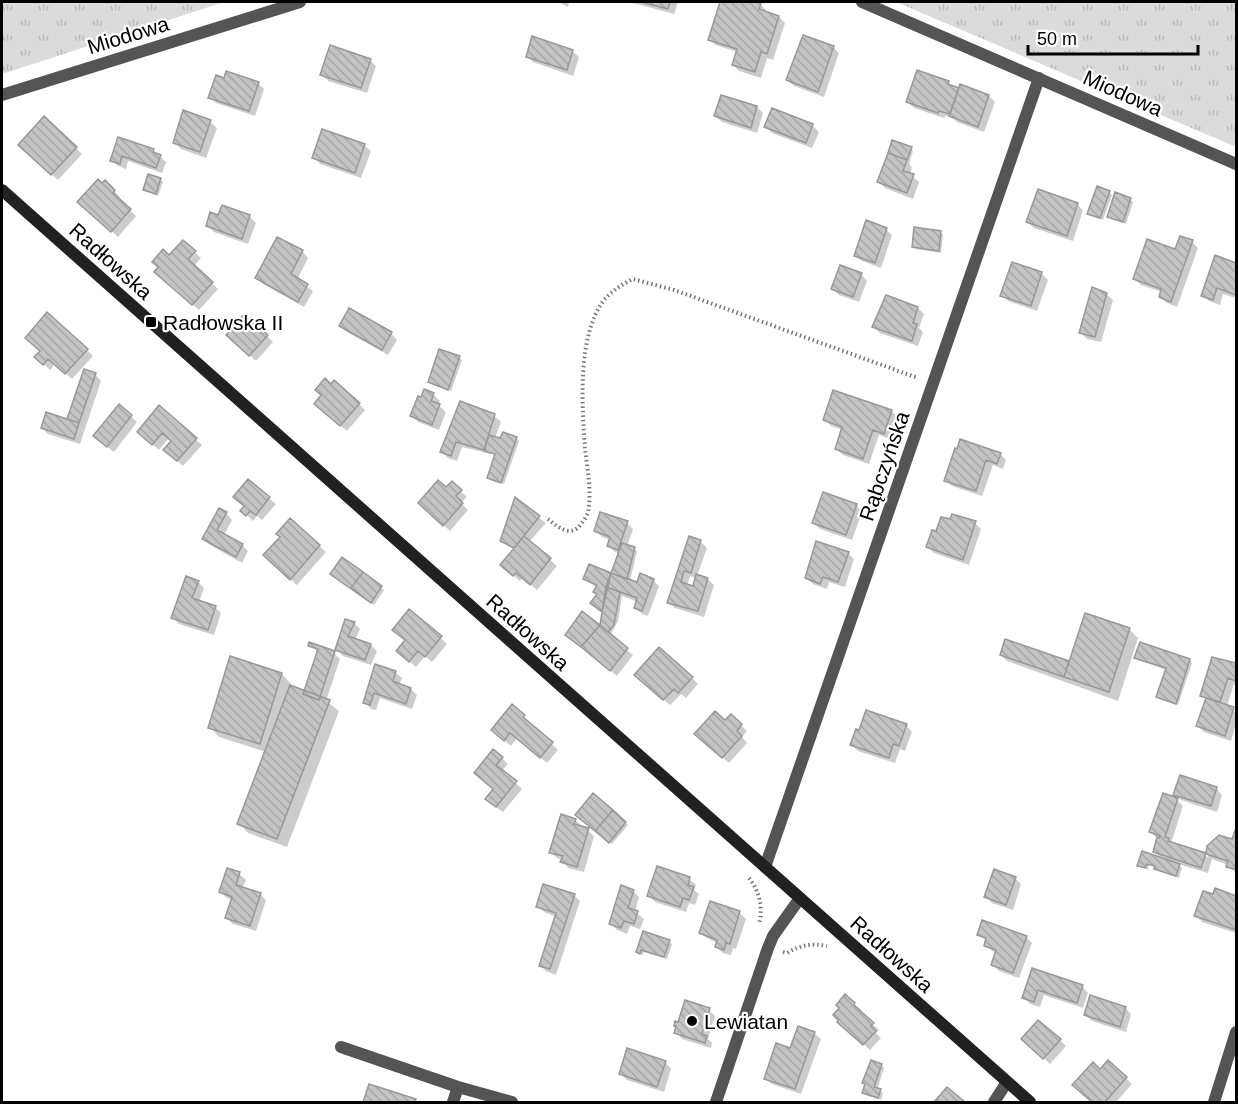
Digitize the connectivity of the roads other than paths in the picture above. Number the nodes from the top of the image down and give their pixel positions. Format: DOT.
graph roads {
  1 [pos="300,2"];
  2 [pos="862,2"];
  3 [pos="1039,78"];
  4 [pos="2,95"];
  5 [pos="1236,164"];
  6 [pos="2,190"];
  7 [pos="765,867"];
  8 [pos="800,898"];
  9 [pos="1236,1032"];
  10 [pos="341,1047"];
  11 [pos="1007,1082"];
  12 [pos="458,1087"];
  13 [pos="453,1102"];
  14 [pos="512,1102"];
  15 [pos="717,1102"];
  16 [pos="994,1102"];
  17 [pos="1030,1102"];
  18 [pos="1214,1102"];
  1 -- 4 [label="street, Miodowa"];
  2 -- 3 [label="street, Miodowa"];
  3 -- 5 [label="street, Miodowa"];
  3 -- 7 [label="street, Rąbczyńska"];
  6 -- 7 [label="street, Radłowska"];
  7 -- 8 [label="street, Radłowska"];
  8 -- 11 [label="street, Radłowska"];
  8 -- 15 [label="street"];
  9 -- 18 [label="street"];
  10 -- 12 [label="street"];
  11 -- 16 [label="street"];
  11 -- 17 [label="street, Radłowska"];
  12 -- 13 [label="street"];
  12 -- 14 [label="street"];
}
